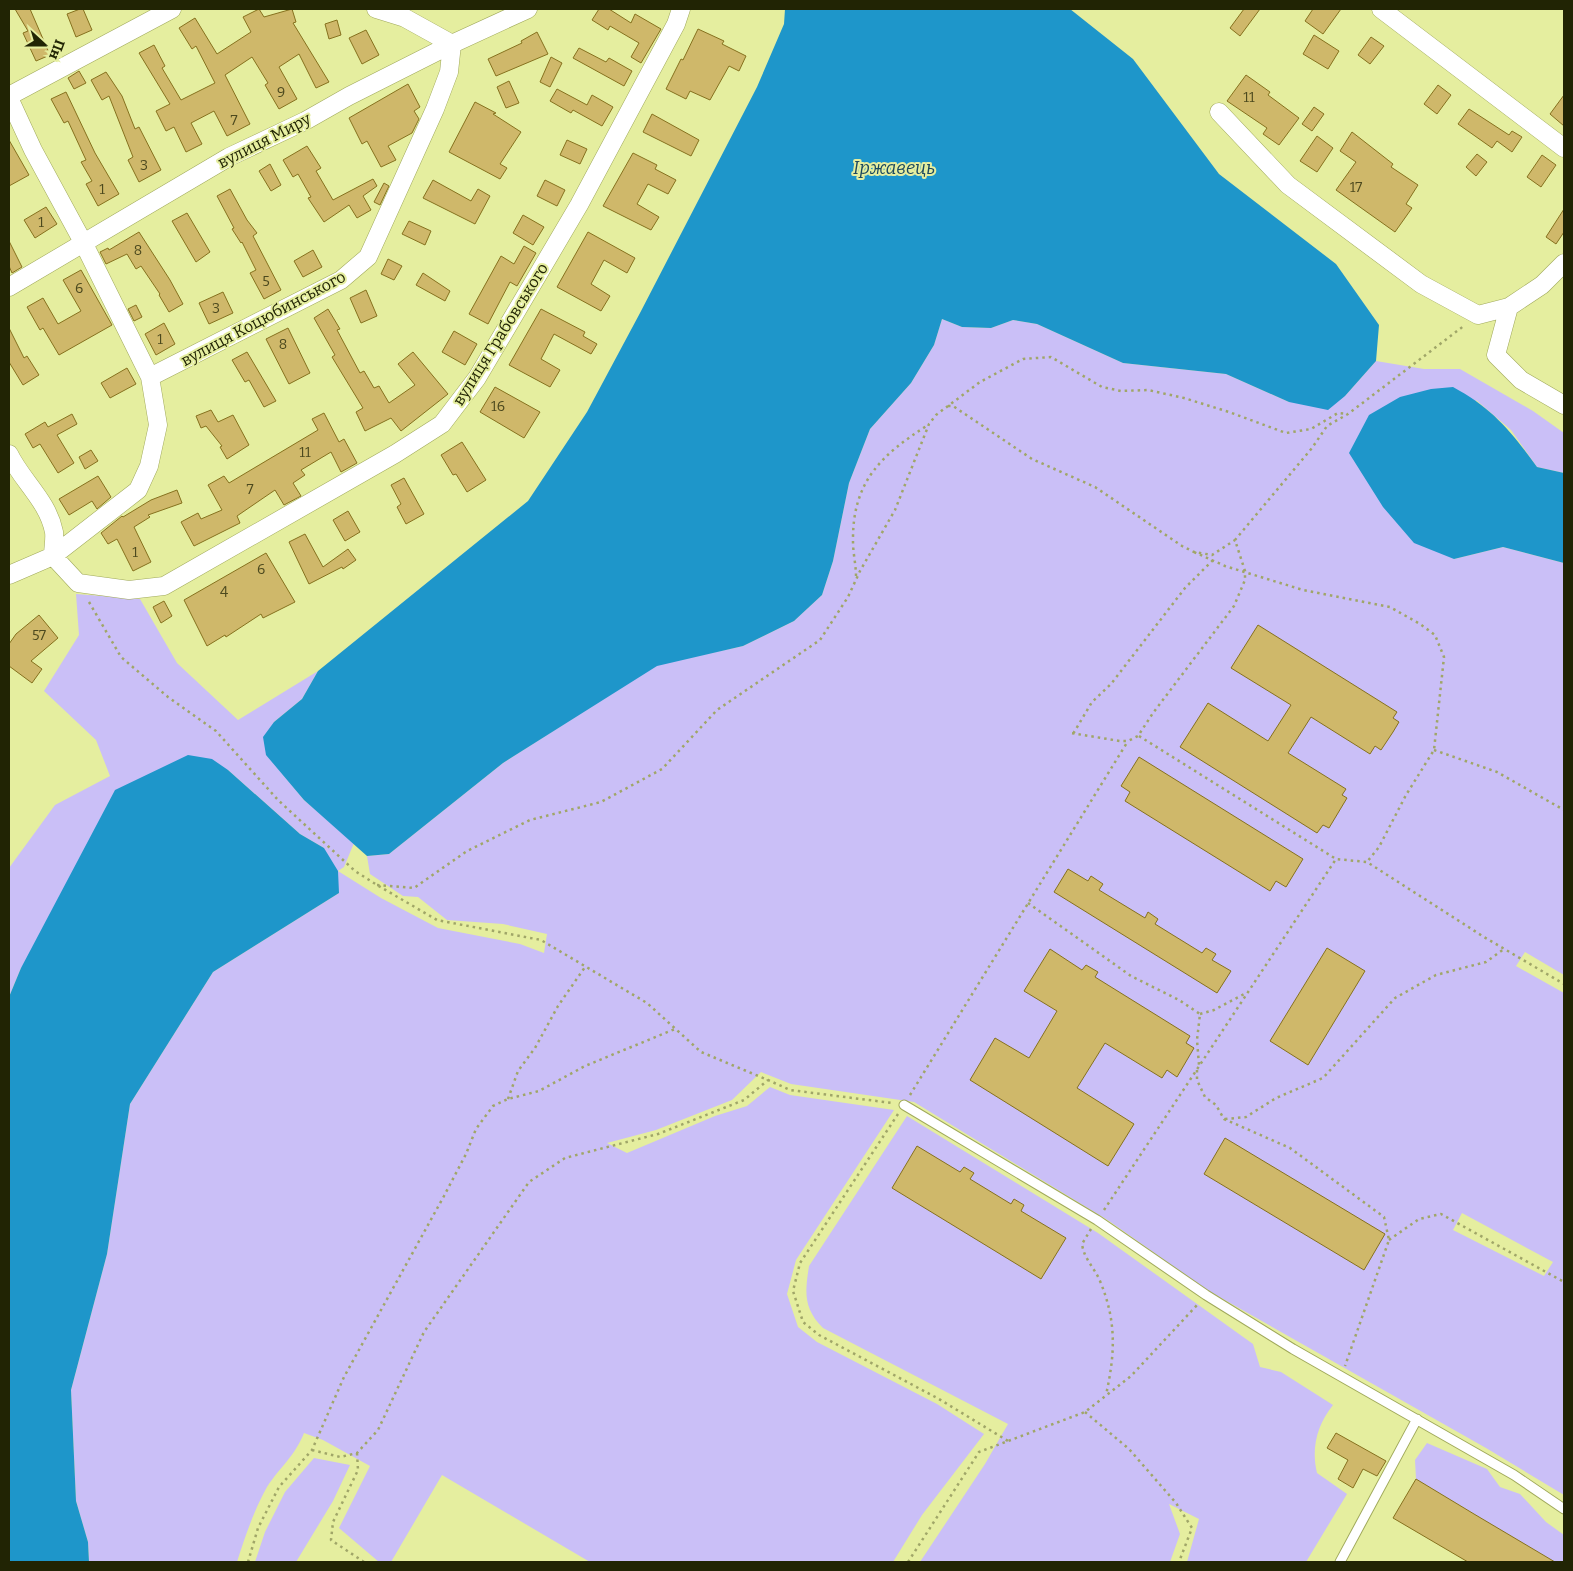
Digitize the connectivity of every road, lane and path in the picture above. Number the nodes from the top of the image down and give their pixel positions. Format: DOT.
graph roads {
  1 [pos="172,9"];
  2 [pos="376,9"];
  3 [pos="528,9"];
  4 [pos="681,9"];
  5 [pos="1381,9"];
  6 [pos="452,44"];
  7 [pos="9,97"];
  8 [pos="1219,112"];
  9 [pos="1564,148"];
  10 [pos="84,244"];
  11 [pos="1564,263"];
  12 [pos="9,287"];
  13 [pos="1509,307"];
  14 [pos="1478,315"];
  15 [pos="150,377"];
  16 [pos="1564,405"];
  17 [pos="948,406"];
  18 [pos="1348,414"];
  19 [pos="929,424"];
  20 [pos="9,454"];
  21 [pos="1235,540"];
  22 [pos="1194,552"];
  23 [pos="53,556"];
  24 [pos="1212,560"];
  25 [pos="1245,571"];
  26 [pos="9,575"];
  27 [pos="857,579"];
  28 [pos="78,584"];
  29 [pos="1138,736"];
  30 [pos="1128,741"];
  31 [pos="1434,750"];
  32 [pos="1564,810"];
  33 [pos="1336,859"];
  34 [pos="1367,862"];
  35 [pos="377,885"];
  36 [pos="1028,903"];
  37 [pos="1504,950"];
  38 [pos="584,967"];
  39 [pos="1564,984"];
  40 [pos="1248,991"];
  41 [pos="1200,1014"];
  42 [pos="675,1029"];
  43 [pos="1198,1067"];
  44 [pos="768,1080"];
  45 [pos="508,1099"];
  46 [pos="904,1105"];
  47 [pos="1224,1119"];
  48 [pos="1097,1220"];
  49 [pos="1389,1240"];
  50 [pos="1564,1282"];
  51 [pos="1206,1296"];
  52 [pos="1341,1376"];
  53 [pos="1106,1395"];
  54 [pos="1085,1412"];
  55 [pos="1417,1419"];
  56 [pos="1008,1441"];
  57 [pos="312,1450"];
  58 [pos="357,1453"];
  59 [pos="1564,1509"];
  60 [pos="248,1562"];
  61 [pos="364,1562"];
  62 [pos="908,1562"];
  63 [pos="1179,1562"];
  64 [pos="1340,1562"];
  1 -- 7 [label="street"];
  2 -- 6 [label="street"];
  3 -- 6 [label="street, вулиця Миру"];
  4 -- 28 [label="street, вулиця Грабовського"];
  5 -- 9 [label="street"];
  6 -- 10 [label="street, вулиця Миру"];
  6 -- 15 [label="street, вулиця Коцюбинського"];
  7 -- 10 [label="street"];
  8 -- 14 [label="street"];
  10 -- 12 [label="street, вулиця Миру"];
  10 -- 15 [label="street"];
  11 -- 13 [label="street"];
  13 -- 14 [label="street"];
  13 -- 16 [label="street"];
  14 -- 18 [label="path"];
  15 -- 23 [label="street"];
  17 -- 18 [label="path"];
  17 -- 19 [label="path"];
  17 -- 22 [label="path"];
  18 -- 21 [label="path"];
  19 -- 27 [label="path"];
  19 -- 27 [label="path"];
  20 -- 23 [label="street"];
  21 -- 22 [label="path"];
  21 -- 25 [label="path"];
  22 -- 24 [label="path"];
  23 -- 26 [label="street"];
  23 -- 28 [label="street"];
  24 -- 25 [label="path"];
  24 -- 30 [label="path"];
  25 -- 29 [label="path"];
  25 -- 31 [label="path"];
  27 -- 35 [label="path"];
  28 -- 35 [label="path"];
  29 -- 30 [label="path"];
  29 -- 33 [label="path"];
  30 -- 36 [label="path"];
  31 -- 32 [label="path"];
  31 -- 34 [label="path"];
  33 -- 34 [label="path"];
  33 -- 40 [label="path"];
  34 -- 37 [label="path"];
  35 -- 38 [label="path"];
  36 -- 41 [label="path"];
  36 -- 46 [label="path"];
  37 -- 39 [label="path"];
  37 -- 47 [label="path"];
  38 -- 42 [label="path"];
  38 -- 45 [label="path"];
  40 -- 41 [label="path"];
  40 -- 43 [label="path"];
  41 -- 43 [label="path"];
  42 -- 44 [label="path"];
  42 -- 45 [label="path"];
  43 -- 47 [label="path"];
  43 -- 48 [label="path"];
  44 -- 46 [label="path"];
  44 -- 58 [label="path"];
  45 -- 57 [label="path"];
  46 -- 48 [label="lane"];
  46 -- 56 [label="path"];
  47 -- 49 [label="path"];
  48 -- 51 [label="lane"];
  48 -- 53 [label="path"];
  49 -- 50 [label="path"];
  49 -- 52 [label="path"];
  51 -- 52 [label="lane"];
  51 -- 53 [label="path"];
  52 -- 55 [label="lane"];
  53 -- 54 [label="path"];
  54 -- 56 [label="path"];
  54 -- 63 [label="path"];
  55 -- 59 [label="lane"];
  55 -- 64 [label="lane"];
  56 -- 62 [label="path"];
  57 -- 58 [label="path"];
  57 -- 60 [label="path"];
  58 -- 61 [label="path"];
}
